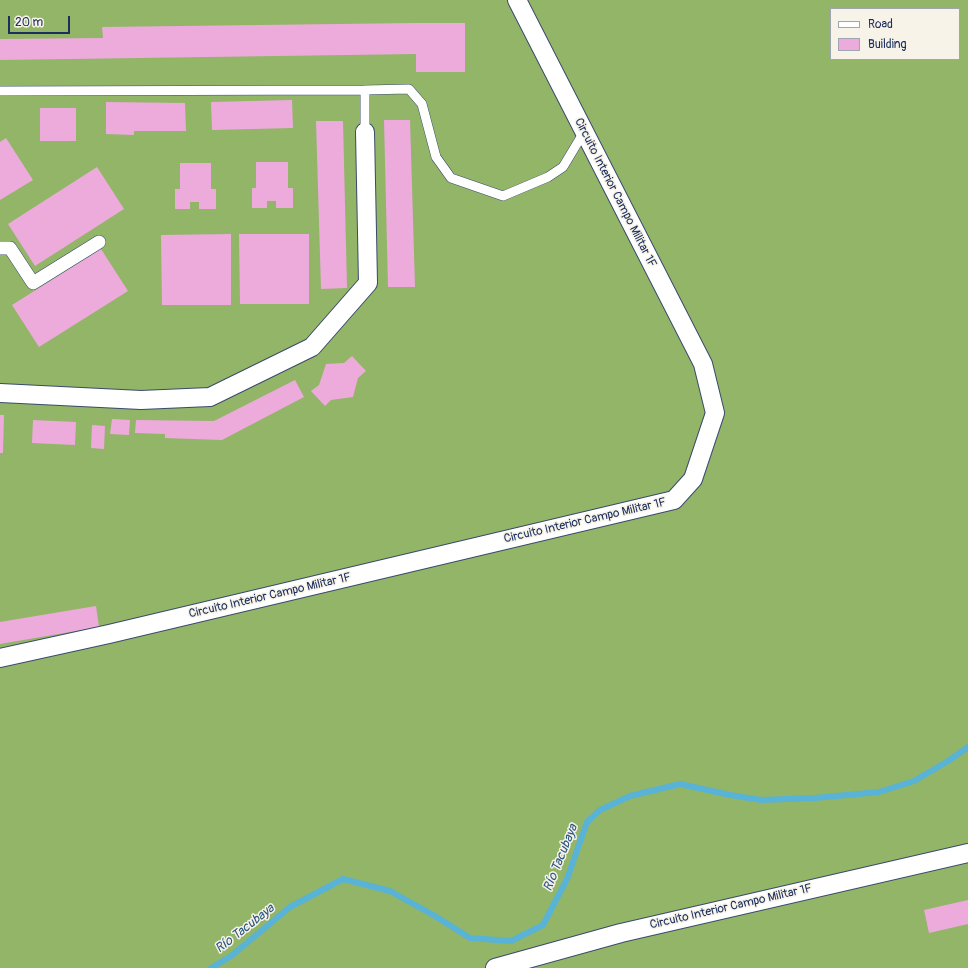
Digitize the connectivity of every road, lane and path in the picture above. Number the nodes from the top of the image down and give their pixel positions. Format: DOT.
graph roads {
  1 [pos="517,0"];
  2 [pos="365,90"];
  3 [pos="0,91"];
  4 [pos="365,132"];
  5 [pos="584,132"];
  6 [pos="99,242"];
  7 [pos="0,248"];
  8 [pos="0,393"];
  9 [pos="0,658"];
  10 [pos="968,853"];
  11 [pos="495,968"];
  1 -- 5 [label="street, Circuito Interior Campo Militar 1F"];
  2 -- 3 [label="lane"];
  2 -- 4 [label="lane"];
  2 -- 5 [label="lane"];
  4 -- 8 [label="street"];
  5 -- 9 [label="street, Circuito Interior Campo Militar 1F"];
  6 -- 7 [label="street"];
  10 -- 11 [label="street, Circuito Interior Campo Militar 1F"];
}
